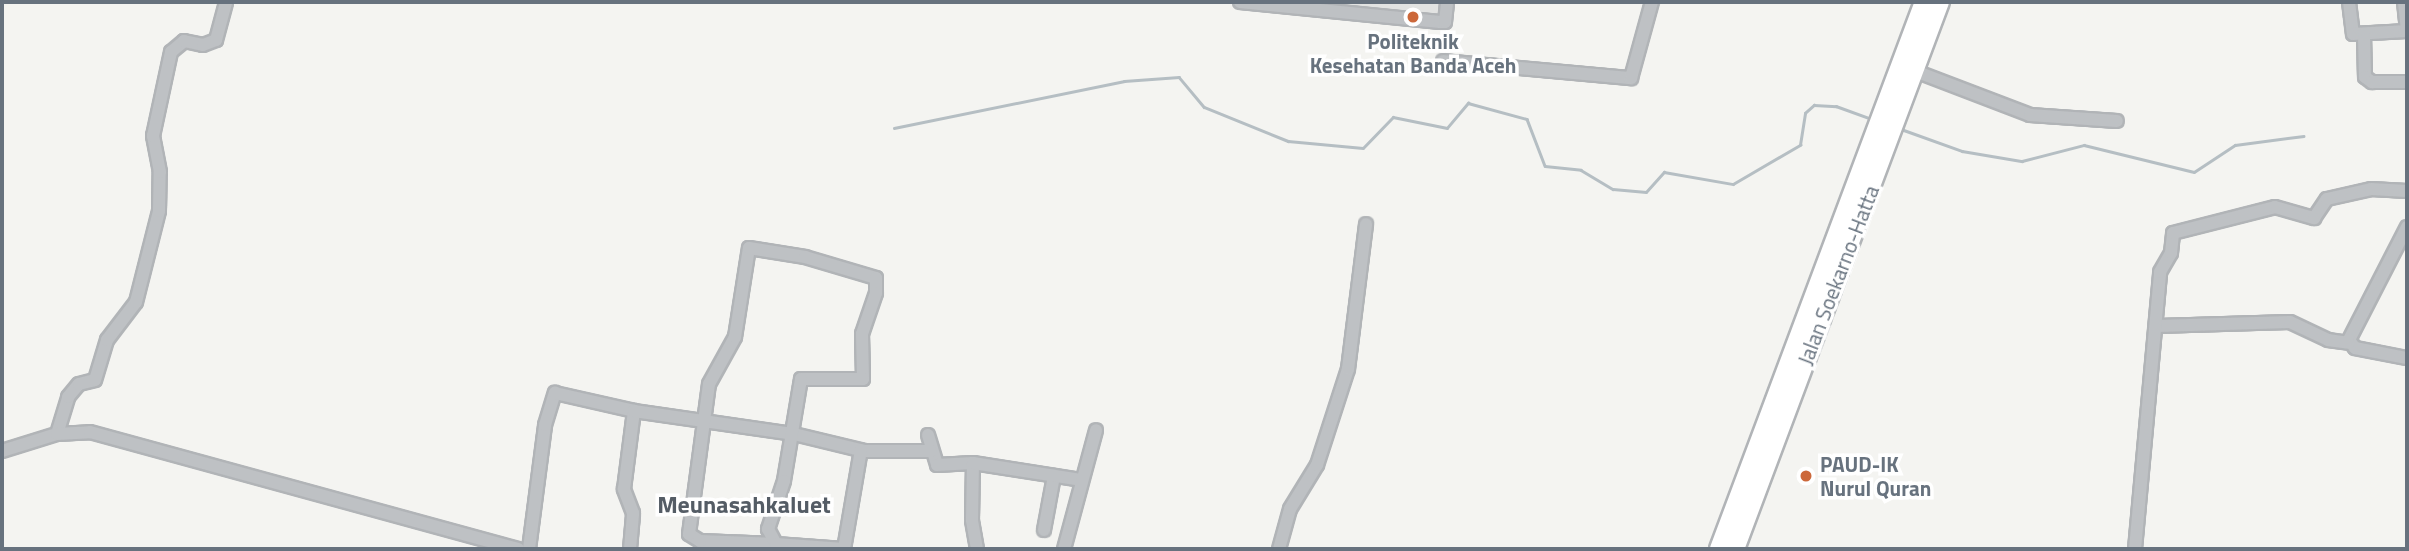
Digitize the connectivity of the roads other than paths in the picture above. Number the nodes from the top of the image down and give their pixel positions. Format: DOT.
graph roads {
  1 [pos="226,2"];
  2 [pos="1240,2"];
  3 [pos="1447,2"];
  4 [pos="1652,2"];
  5 [pos="1924,2"];
  6 [pos="1940,2"];
  7 [pos="2349,2"];
  8 [pos="2404,2"];
  9 [pos="2407,31"];
  10 [pos="2364,34"];
  11 [pos="1443,61"];
  12 [pos="1915,71"];
  13 [pos="2407,82"];
  14 [pos="1895,104"];
  15 [pos="2117,121"];
  16 [pos="2407,191"];
  17 [pos="1366,224"];
  18 [pos="2407,227"];
  19 [pos="2157,326"];
  20 [pos="2349,343"];
  21 [pos="2407,358"];
  22 [pos="634,411"];
  23 [pos="703,420"];
  24 [pos="1096,430"];
  25 [pos="57,433"];
  26 [pos="794,433"];
  27 [pos="928,435"];
  28 [pos="861,450"];
  29 [pos="2,451"];
  30 [pos="931,451"];
  31 [pos="973,463"];
  32 [pos="1054,476"];
  33 [pos="1081,480"];
  34 [pos="1044,530"];
  35 [pos="777,547"];
  36 [pos="518,549"];
  37 [pos="528,549"];
  38 [pos="630,549"];
  39 [pos="844,549"];
  40 [pos="977,549"];
  41 [pos="1064,549"];
  42 [pos="1279,549"];
  43 [pos="1725,549"];
  44 [pos="2135,549"];
  1 -- 25 [label="street"];
  2 -- 3 [label="street"];
  4 -- 11 [label="street"];
  5 -- 14 [label="highway, Jalan Soekarno-Hatta"];
  6 -- 12 [label="highway, Jalan Soekarno-Hatta"];
  7 -- 10 [label="street"];
  8 -- 9 [label="street"];
  9 -- 10 [label="street"];
  10 -- 13 [label="street"];
  12 -- 14 [label="highway, Jalan Soekarno-Hatta"];
  12 -- 15 [label="street"];
  14 -- 43 [label="highway, Jalan Soekarno-Hatta"];
  16 -- 19 [label="street"];
  17 -- 42 [label="street"];
  18 -- 20 [label="street"];
  19 -- 20 [label="street"];
  19 -- 44 [label="street"];
  20 -- 21 [label="street"];
  22 -- 23 [label="street"];
  22 -- 37 [label="street"];
  22 -- 38 [label="street"];
  23 -- 26 [label="street"];
  23 -- 26 [label="street"];
  23 -- 35 [label="street"];
  24 -- 33 [label="street"];
  25 -- 29 [label="street"];
  25 -- 36 [label="street"];
  26 -- 28 [label="street"];
  26 -- 35 [label="street"];
  27 -- 30 [label="street"];
  28 -- 30 [label="street"];
  28 -- 39 [label="street"];
  30 -- 31 [label="street"];
  31 -- 32 [label="street"];
  31 -- 40 [label="street"];
  32 -- 33 [label="street"];
  32 -- 34 [label="street"];
  33 -- 41 [label="street"];
  35 -- 39 [label="street"];
}
